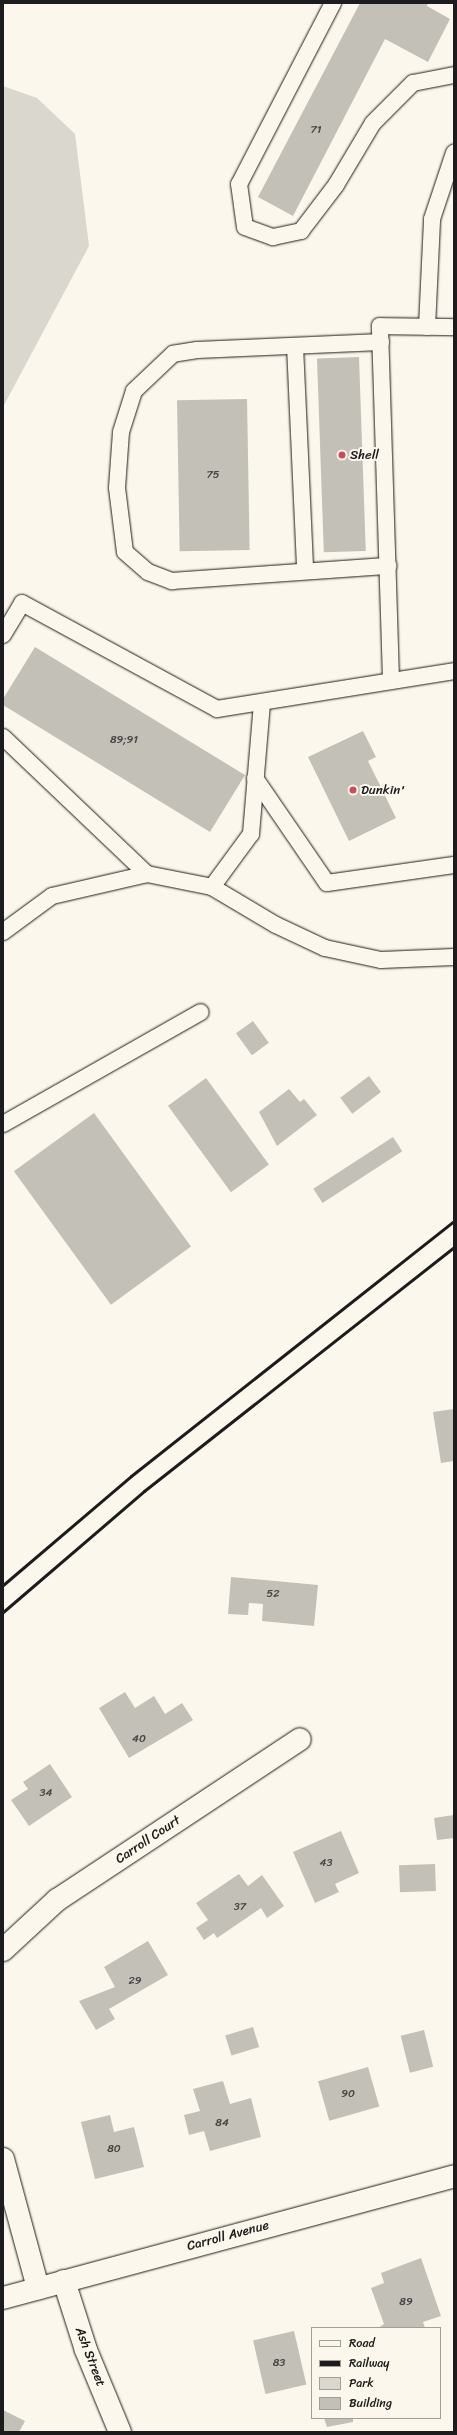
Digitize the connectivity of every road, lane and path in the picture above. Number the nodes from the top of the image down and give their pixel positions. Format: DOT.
graph roads {
  1 [pos="333,3"];
  2 [pos="454,75"];
  3 [pos="454,152"];
  4 [pos="427,327"];
  5 [pos="454,327"];
  6 [pos="380,342"];
  7 [pos="295,346"];
  8 [pos="388,566"];
  9 [pos="305,569"];
  10 [pos="3,634"];
  11 [pos="454,671"];
  12 [pos="391,679"];
  13 [pos="262,703"];
  14 [pos="3,737"];
  15 [pos="255,778"];
  16 [pos="454,865"];
  17 [pos="147,874"];
  18 [pos="212,887"];
  19 [pos="3,932"];
  20 [pos="454,957"];
  21 [pos="201,1012"];
  22 [pos="3,1124"];
  23 [pos="300,1739"];
  24 [pos="3,1950"];
  25 [pos="3,2159"];
  26 [pos="454,2176"];
  27 [pos="64,2281"];
  28 [pos="38,2288"];
  29 [pos="3,2298"];
  30 [pos="120,2432"];
  1 -- 2 [label="lane"];
  3 -- 4 [label="lane"];
  4 -- 5 [label="lane"];
  4 -- 6 [label="lane"];
  6 -- 7 [label="lane"];
  6 -- 8 [label="lane"];
  7 -- 9 [label="lane"];
  7 -- 9 [label="lane"];
  8 -- 9 [label="lane"];
  8 -- 12 [label="lane"];
  10 -- 13 [label="lane"];
  11 -- 12 [label="lane"];
  12 -- 13 [label="lane"];
  13 -- 15 [label="lane"];
  14 -- 17 [label="lane"];
  15 -- 16 [label="lane"];
  15 -- 18 [label="lane"];
  17 -- 18 [label="lane"];
  17 -- 19 [label="lane"];
  18 -- 20 [label="lane"];
  21 -- 22 [label="lane"];
  23 -- 24 [label="street, Carroll Court"];
  25 -- 28 [label="street"];
  26 -- 27 [label="street, Carroll Avenue"];
  27 -- 28 [label="street, Carroll Avenue"];
  27 -- 30 [label="street, Ash Street"];
  28 -- 29 [label="street, Carroll Avenue"];
}
